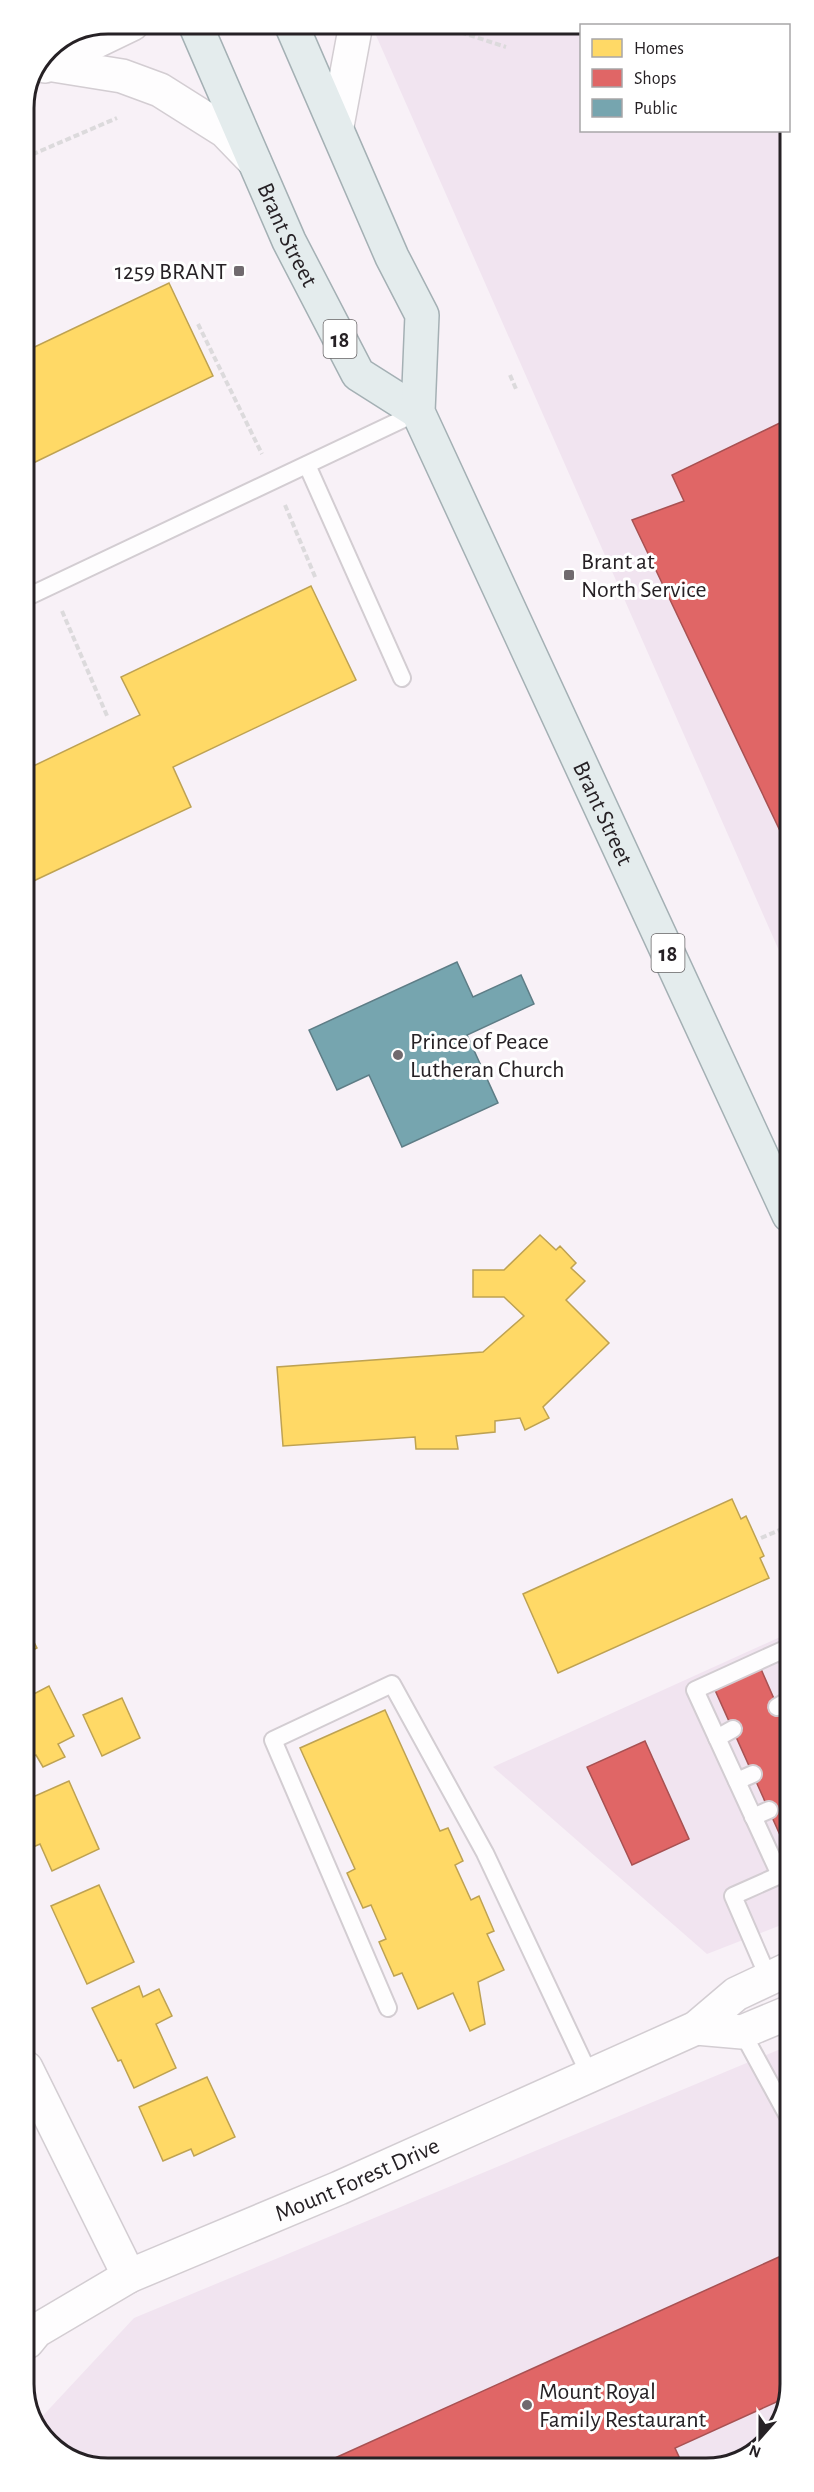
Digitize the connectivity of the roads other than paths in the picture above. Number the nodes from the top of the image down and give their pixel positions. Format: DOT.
graph roads {
  1 [pos="111,34"];
  2 [pos="199,34"];
  3 [pos="296,34"];
  4 [pos="354,34"];
  5 [pos="51,63"];
  6 [pos="48,67"];
  7 [pos="337,126"];
  8 [pos="256,163"];
  9 [pos="418,412"];
  10 [pos="307,465"];
  11 [pos="34,594"];
  12 [pos="402,678"];
  13 [pos="780,1196"];
  14 [pos="780,1651"];
  15 [pos="733,1729"];
  16 [pos="717,1738"];
  17 [pos="753,1774"];
  18 [pos="737,1781"];
  19 [pos="769,1810"];
  20 [pos="753,1817"];
  21 [pos="780,1864"];
  22 [pos="780,1875"];
  23 [pos="779,1974"];
  24 [pos="388,2008"];
  25 [pos="780,2016"];
  26 [pos="696,2028"];
  27 [pos="742,2032"];
  28 [pos="590,2076"];
  29 [pos="34,2084"];
  30 [pos="780,2102"];
  31 [pos="129,2276"];
  32 [pos="34,2333"];
  1 -- 5 [label="street"];
  2 -- 8 [label="main road, Brant Street / 18"];
  3 -- 7 [label="main road, Brant Street / 18"];
  4 -- 7 [label="street"];
  6 -- 8 [label="street"];
  7 -- 9 [label="main road, Brant Street / 18"];
  8 -- 9 [label="main road, Brant Street / 18"];
  9 -- 10 [label="lane"];
  9 -- 13 [label="main road, Brant Street / 18"];
  10 -- 11 [label="lane"];
  10 -- 12 [label="lane"];
  14 -- 16 [label="lane"];
  15 -- 16 [label="lane"];
  16 -- 18 [label="lane"];
  17 -- 18 [label="lane"];
  18 -- 20 [label="lane"];
  19 -- 20 [label="lane"];
  20 -- 21 [label="lane"];
  22 -- 23 [label="lane"];
  23 -- 26 [label="street, Mount Forest Drive"];
  24 -- 28 [label="lane"];
  25 -- 27 [label="street, Mount Forest Drive"];
  26 -- 27 [label="street, Mount Forest Drive"];
  26 -- 28 [label="street, Mount Forest Drive"];
  27 -- 30 [label="lane"];
  28 -- 31 [label="street, Mount Forest Drive"];
  29 -- 31 [label="street"];
  31 -- 32 [label="street, Mount Forest Drive"];
}
